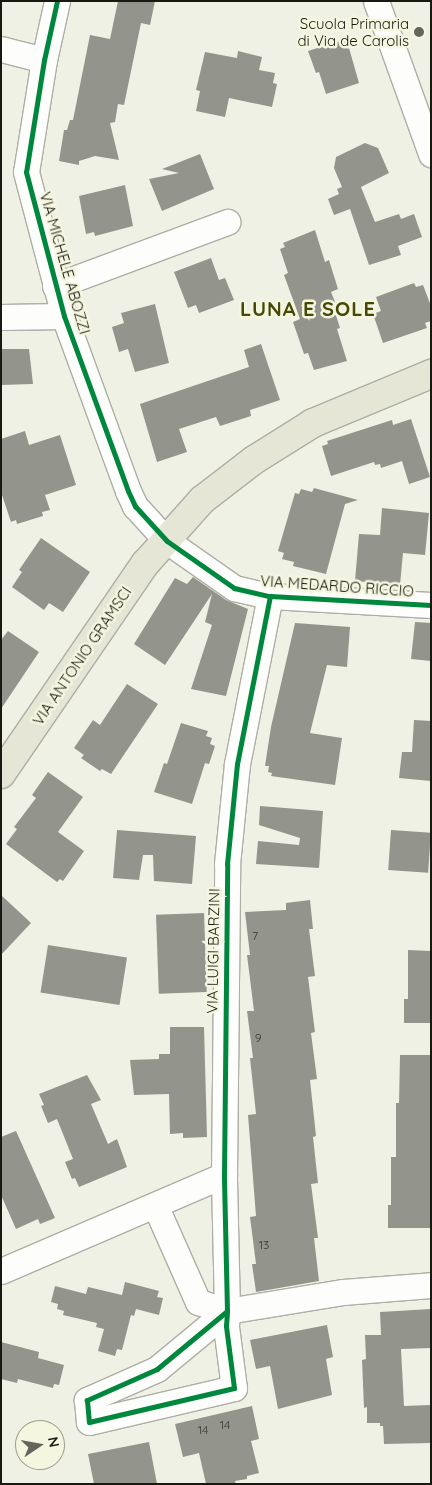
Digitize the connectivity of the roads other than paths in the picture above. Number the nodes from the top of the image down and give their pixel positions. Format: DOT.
graph roads {
  1 [pos="57,1"];
  2 [pos="376,1"];
  3 [pos="1,49"];
  4 [pos="44,60"];
  5 [pos="431,154"];
  6 [pos="227,222"];
  7 [pos="55,286"];
  8 [pos="64,316"];
  9 [pos="1,317"];
  10 [pos="431,374"];
  11 [pos="167,541"];
  12 [pos="270,596"];
  13 [pos="431,606"];
  14 [pos="1,774"];
  15 [pos="224,1176"];
  16 [pos="155,1205"];
  17 [pos="1,1270"];
  18 [pos="431,1285"];
  19 [pos="227,1310"];
  1 -- 4 [label="street, VIA MICHELE ABOZZI"];
  2 -- 5 [label="street"];
  3 -- 4 [label="street"];
  4 -- 7 [label="street, VIA MICHELE ABOZZI"];
  6 -- 7 [label="street"];
  7 -- 8 [label="street, VIA MICHELE ABOZZI"];
  8 -- 9 [label="street"];
  8 -- 11 [label="street, VIA MICHELE ABOZZI"];
  10 -- 11 [label="main road, VIA ANTONIO GRAMSCI"];
  11 -- 12 [label="street, VIA MEDARDO RICCIO"];
  11 -- 14 [label="main road, VIA ANTONIO GRAMSCI"];
  12 -- 13 [label="street, VIA MEDARDO RICCIO"];
  12 -- 15 [label="street, VIA LUIGI BARZINI"];
  15 -- 16 [label="street"];
  15 -- 19 [label="street, VIA LUIGI BARZINI"];
  16 -- 17 [label="street"];
  16 -- 19 [label="street"];
  18 -- 19 [label="street"];
  19 -- 19 [label="street, VIA LUIGI BARZINI"];
}
